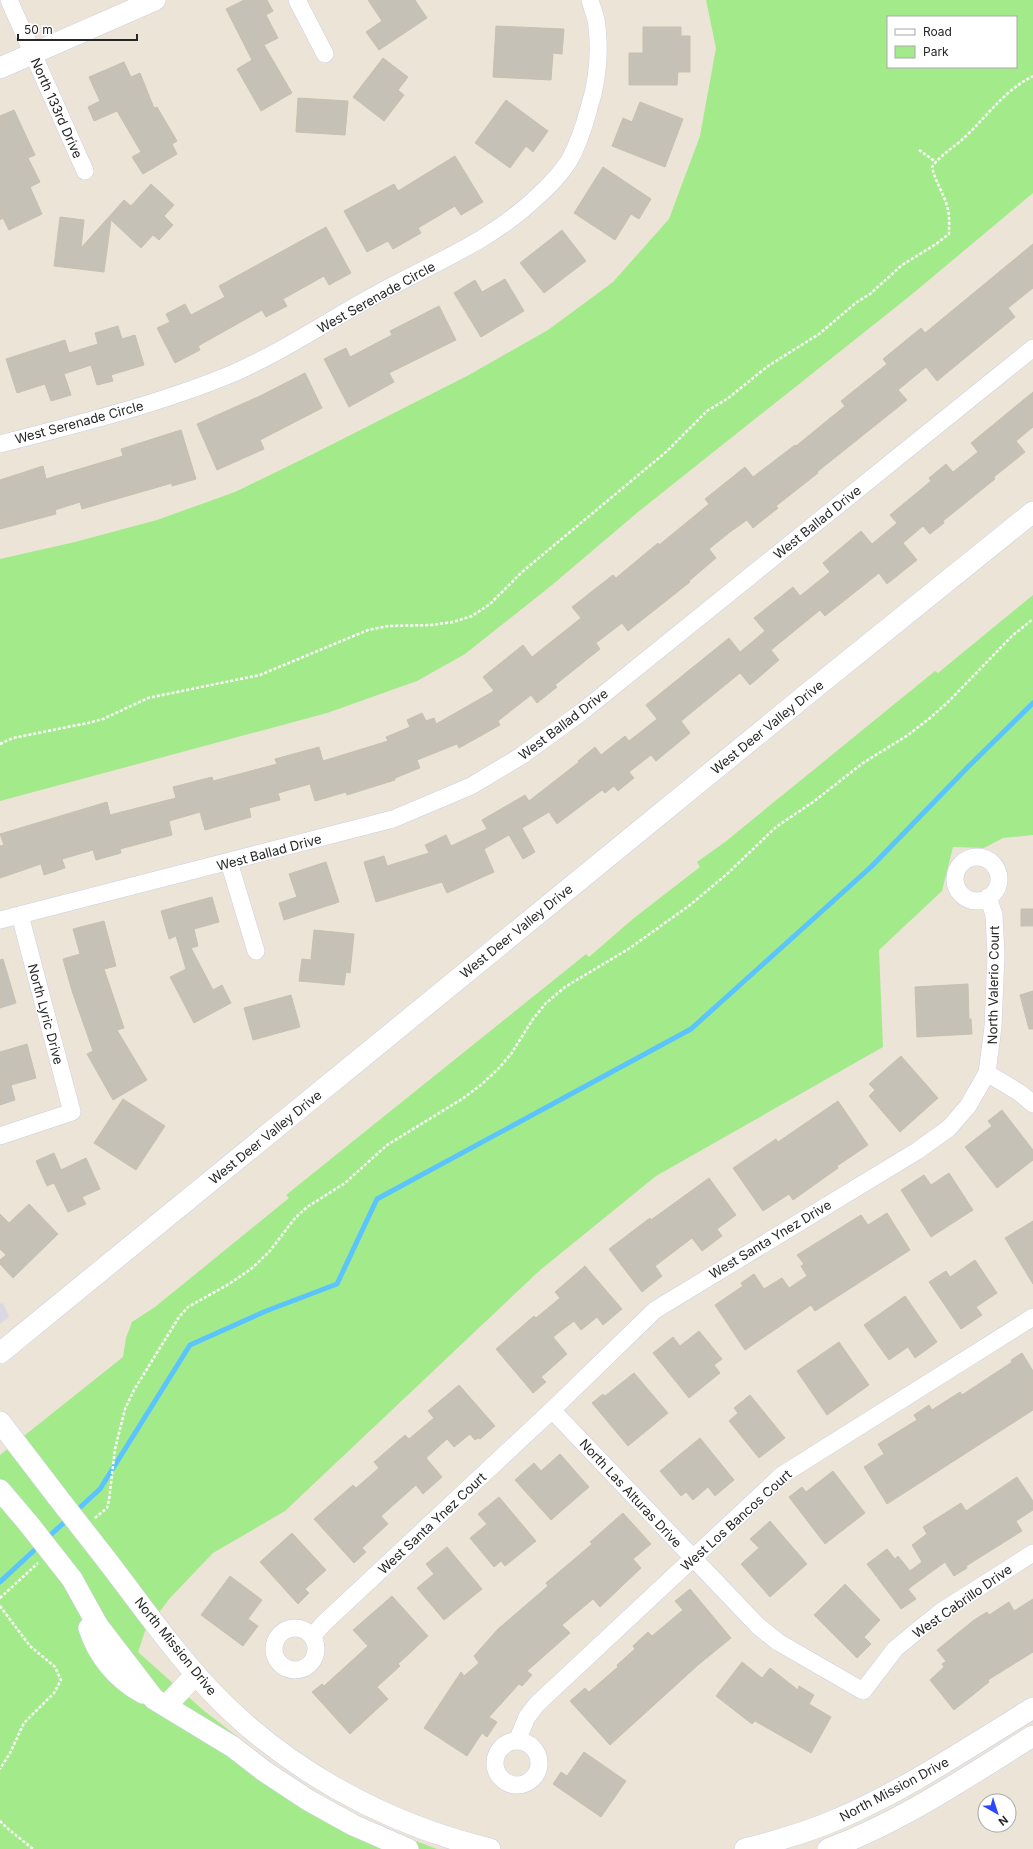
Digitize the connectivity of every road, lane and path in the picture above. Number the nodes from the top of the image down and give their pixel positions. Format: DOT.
graph roads {
  1 [pos="9,0"];
  2 [pos="155,0"];
  3 [pos="297,0"];
  4 [pos="590,0"];
  5 [pos="325,54"];
  6 [pos="33,55"];
  7 [pos="0,68"];
  8 [pos="1033,76"];
  9 [pos="919,150"];
  10 [pos="936,162"];
  11 [pos="85,171"];
  12 [pos="1033,348"];
  13 [pos="0,444"];
  14 [pos="1033,512"];
  15 [pos="1033,619"];
  16 [pos="0,744"];
  17 [pos="229,862"];
  18 [pos="988,897"];
  19 [pos="20,915"];
  20 [pos="0,920"];
  21 [pos="256,951"];
  22 [pos="987,1073"];
  23 [pos="1033,1104"];
  24 [pos="0,1136"];
  25 [pos="1033,1317"];
  26 [pos="0,1353"];
  27 [pos="552,1410"];
  28 [pos="0,1422"];
  29 [pos="0,1490"];
  30 [pos="93,1520"];
  31 [pos="1033,1553"];
  32 [pos="43,1559"];
  33 [pos="693,1559"];
  34 [pos="0,1598"];
  35 [pos="0,1606"];
  36 [pos="312,1636"];
  37 [pos="196,1674"];
  38 [pos="863,1691"];
  39 [pos="160,1703"];
  40 [pos="1033,1708"];
  41 [pos="1033,1736"];
  42 [pos="517,1741"];
  43 [pos="0,1769"];
  44 [pos="0,1821"];
  45 [pos="33,1849"];
  46 [pos="408,1849"];
  47 [pos="490,1849"];
  48 [pos="745,1849"];
  49 [pos="828,1849"];
  1 -- 6 [label="street, North 133rd Drive"];
  2 -- 6 [label="street"];
  3 -- 5 [label="street"];
  4 -- 13 [label="street, West Serenade Circle"];
  6 -- 7 [label="street"];
  6 -- 11 [label="street, North 133rd Drive"];
  8 -- 10 [label="path"];
  9 -- 10 [label="path"];
  10 -- 16 [label="path"];
  12 -- 17 [label="street, West Ballad Drive"];
  14 -- 26 [label="street, West Deer Valley Drive"];
  15 -- 30 [label="path"];
  17 -- 19 [label="street, West Ballad Drive"];
  17 -- 21 [label="street"];
  18 -- 22 [label="street, North Valerio Court"];
  19 -- 20 [label="street, West Ballad Drive"];
  19 -- 24 [label="street, North Lyric Drive"];
  22 -- 23 [label="street"];
  22 -- 27 [label="street, West Santa Ynez Drive"];
  25 -- 33 [label="street, West Los Bancos Court"];
  27 -- 33 [label="street, North Las Alturas Drive"];
  27 -- 36 [label="street, West Santa Ynez Court"];
  28 -- 37 [label="street, North Mission Drive, bridge"];
  29 -- 39 [label="street, bridge"];
  31 -- 38 [label="street, West Cabrillo Drive"];
  32 -- 34 [label="path"];
  33 -- 38 [label="street, North Las Alturas Drive"];
  33 -- 42 [label="street, West Los Bancos Court"];
  35 -- 43 [label="path"];
  37 -- 39 [label="street"];
  37 -- 47 [label="street, North Mission Drive"];
  39 -- 46 [label="street"];
  40 -- 48 [label="street, North Mission Drive"];
  41 -- 49 [label="street, North Mission Drive"];
  44 -- 45 [label="path"];
}
